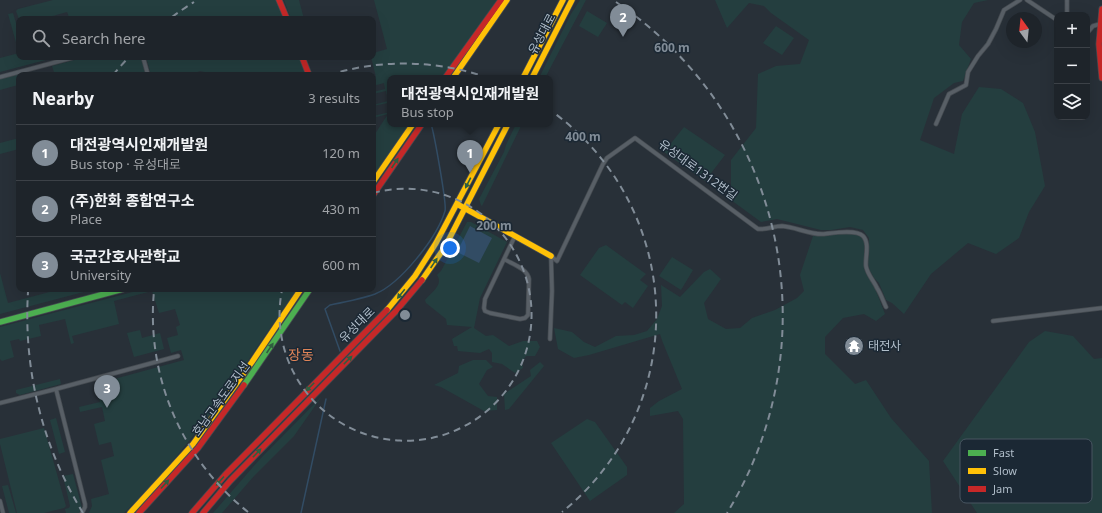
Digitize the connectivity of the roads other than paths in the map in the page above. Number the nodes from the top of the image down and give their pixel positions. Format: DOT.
graph roads {
  1 [pos="279,0"];
  2 [pos="501,0"];
  3 [pos="507,0"];
  4 [pos="563,0"];
  5 [pos="572,0"];
  6 [pos="1020,0"];
  7 [pos="1027,0"];
  8 [pos="1067,0"];
  9 [pos="1102,9"];
  10 [pos="1067,12"];
  11 [pos="285,16"];
  12 [pos="1054,18"];
  13 [pos="1100,24"];
  14 [pos="1090,30"];
  15 [pos="63,60"];
  16 [pos="144,60"];
  17 [pos="303,60"];
  18 [pos="18,72"];
  19 [pos="147,72"];
  20 [pos="308,72"];
  21 [pos="16,73"];
  22 [pos="447,75"];
  23 [pos="455,75"];
  24 [pos="525,75"];
  25 [pos="534,75"];
  26 [pos="0,77"];
  27 [pos="1102,78"];
  28 [pos="936,124"];
  29 [pos="411,127"];
  30 [pos="420,127"];
  31 [pos="497,127"];
  32 [pos="506,127"];
  33 [pos="376,178"];
  34 [pos="376,191"];
  35 [pos="457,204"];
  36 [pos="465,208"];
  37 [pos="515,236"];
  38 [pos="551,256"];
  39 [pos="504,259"];
  40 [pos="112,292"];
  41 [pos="299,292"];
  42 [pos="308,292"];
  43 [pos="886,307"];
  44 [pos="1102,308"];
  45 [pos="993,321"];
  46 [pos="0,322"];
  47 [pos="550,339"];
  48 [pos="178,356"];
  49 [pos="56,389"];
  50 [pos="0,403"];
  51 [pos="0,501"];
  52 [pos="3,513"];
  53 [pos="82,513"];
  54 [pos="130,513"];
  55 [pos="139,513"];
  56 [pos="192,513"];
  57 [pos="203,513"];
  1 -- 11 [label="main road"];
  2 -- 22 [label="main road"];
  3 -- 23 [label="main road"];
  4 -- 24 [label="main road, 유성대로"];
  5 -- 25 [label="main road, 유성대로"];
  6 -- 28 [label="street"];
  7 -- 12 [label="street"];
  8 -- 10 [label="street"];
  9 -- 13 [label="main road"];
  13 -- 14 [label="street"];
  13 -- 27 [label="main road"];
  15 -- 18 [label="street"];
  16 -- 19 [label="street"];
  17 -- 20 [label="main road"];
  21 -- 26 [label="street"];
  29 -- 33 [label="main road"];
  34 -- 30 [label="main road, one-way"];
  31 -- 35 [label="main road, 유성대로, one-way"];
  32 -- 36 [label="main road, 유성대로"];
  35 -- 36 [label="main road"];
  35 -- 56 [label="main road, 유성대로, one-way"];
  36 -- 37 [label="main road"];
  57 -- 36 [label="main road, 유성대로, one-way"];
  37 -- 38 [label="main road"];
  37 -- 39 [label="street"];
  38 -- 43 [label="street, 유성대로1312번길"];
  38 -- 47 [label="street"];
  39 -- 39 [label="street"];
  40 -- 46 [label="main road"];
  41 -- 54 [label="main road, 호남고속도로지선"];
  55 -- 42 [label="main road, 호남고속도로지선, one-way"];
  44 -- 45 [label="street"];
  48 -- 49 [label="street"];
  49 -- 50 [label="street"];
  49 -- 53 [label="street"];
  51 -- 52 [label="street"];
}
